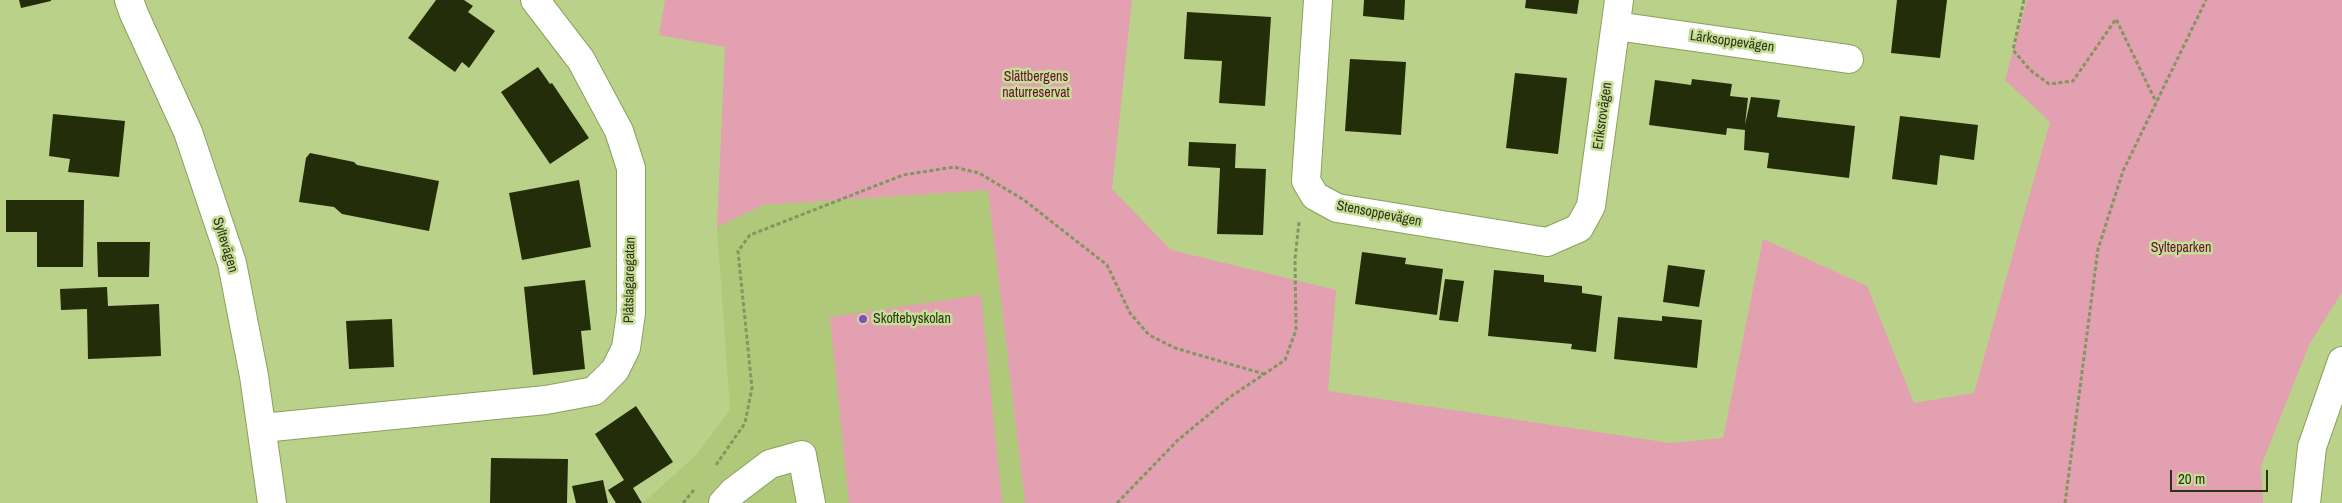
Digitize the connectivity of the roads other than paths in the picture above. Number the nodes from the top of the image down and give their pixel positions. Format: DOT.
graph roads {
  1 [pos="129,0"];
  2 [pos="535,0"];
  3 [pos="1318,0"];
  4 [pos="1617,13"];
  5 [pos="1849,59"];
  6 [pos="1579,228"];
  7 [pos="2342,361"];
  8 [pos="262,428"];
  9 [pos="272,503"];
  10 [pos="724,503"];
  11 [pos="811,503"];
  12 [pos="2306,503"];
  1 -- 8 [label="street, Syltevägen"];
  2 -- 8 [label="street, Plåtslagaregatan"];
  3 -- 6 [label="street, Stensoppevägen"];
  4 -- 5 [label="street, Lärksoppevägen"];
  4 -- 6 [label="street, Eriksrovägen"];
  7 -- 12 [label="street"];
  8 -- 9 [label="street, Syltevägen"];
  10 -- 11 [label="street"];
}
